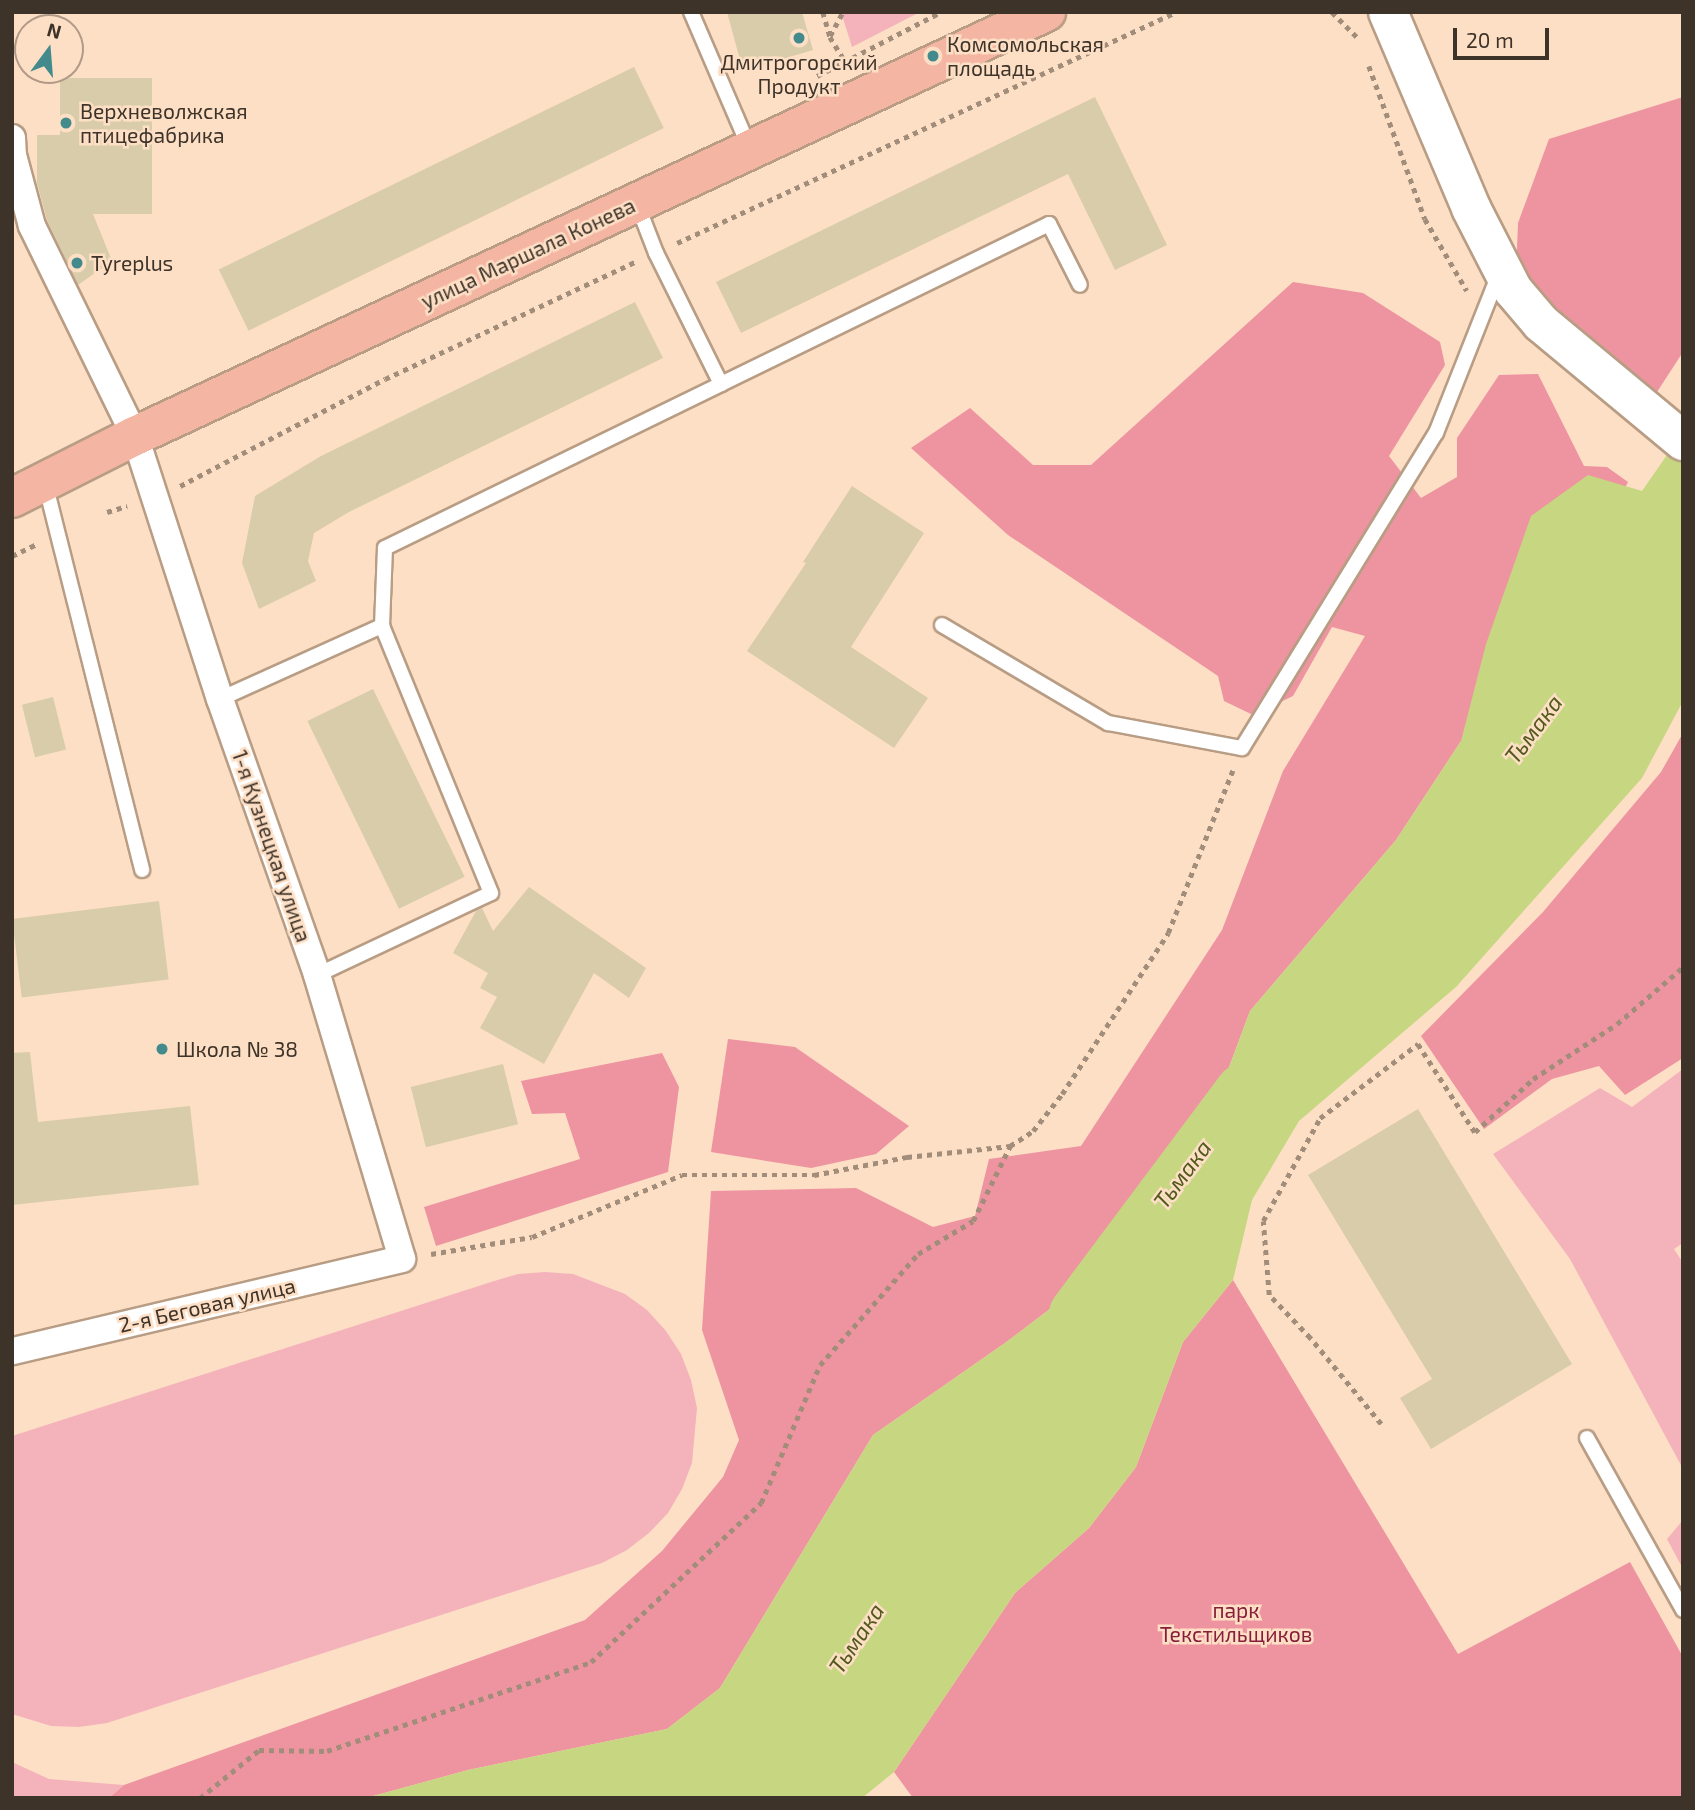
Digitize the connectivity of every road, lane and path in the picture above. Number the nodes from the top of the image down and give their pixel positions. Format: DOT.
graph roads {
  1 [pos="691,12"];
  2 [pos="823,12"];
  3 [pos="843,12"];
  4 [pos="941,12"];
  5 [pos="1046,12"];
  6 [pos="1388,12"];
  7 [pos="830,37"];
  8 [pos="845,61"];
  9 [pos="809,81"];
  10 [pos="13,149"];
  11 [pos="751,150"];
  12 [pos="637,203"];
  13 [pos="1500,271"];
  14 [pos="1080,285"];
  15 [pos="721,384"];
  16 [pos="135,436"];
  17 [pos="1683,441"];
  18 [pos="28,490"];
  19 [pos="942,625"];
  20 [pos="382,626"];
  21 [pos="220,699"];
  22 [pos="1242,748"];
  23 [pos="142,870"];
  24 [pos="1683,967"];
  25 [pos="317,975"];
  26 [pos="1010,1146"];
  27 [pos="402,1259"];
  28 [pos="12,1351"];
  29 [pos="1381,1424"];
  30 [pos="1587,1438"];
  31 [pos="1683,1610"];
  32 [pos="200,1798"];
  1 -- 11 [label="lane"];
  2 -- 7 [label="path"];
  3 -- 7 [label="path"];
  4 -- 8 [label="path"];
  5 -- 11 [label="main road, улица Маршала Конева"];
  6 -- 13 [label="main road"];
  7 -- 8 [label="path"];
  8 -- 9 [label="path"];
  10 -- 16 [label="street, 1-я Кузнецкая улица"];
  11 -- 12 [label="main road, улица Маршала Конева"];
  12 -- 15 [label="lane"];
  12 -- 16 [label="main road, улица Маршала Конева"];
  13 -- 17 [label="main road"];
  13 -- 22 [label="lane"];
  14 -- 15 [label="lane"];
  15 -- 20 [label="lane"];
  16 -- 18 [label="main road, улица Маршала Конева"];
  16 -- 21 [label="street, 1-я Кузнецкая улица"];
  18 -- 23 [label="lane"];
  19 -- 22 [label="lane"];
  20 -- 21 [label="lane"];
  20 -- 25 [label="lane"];
  21 -- 25 [label="street, 1-я Кузнецкая улица"];
  22 -- 26 [label="path"];
  24 -- 29 [label="path"];
  25 -- 27 [label="street, 1-я Кузнецкая улица"];
  26 -- 27 [label="path"];
  26 -- 32 [label="path"];
  27 -- 28 [label="street, 2-я Беговая улица"];
  30 -- 31 [label="lane"];
}
